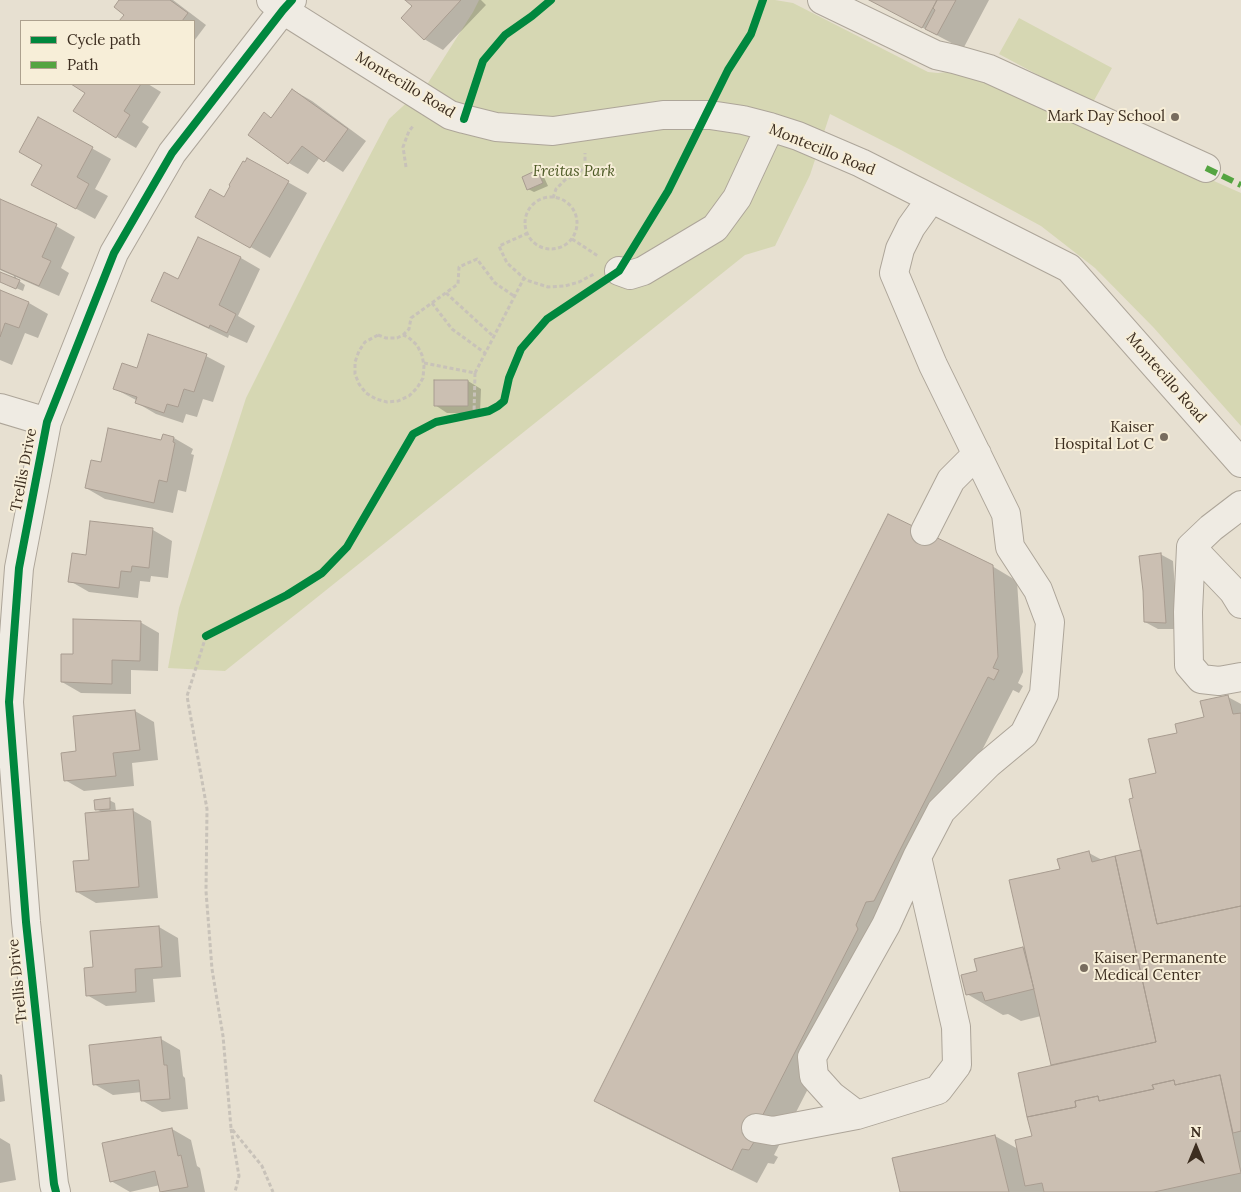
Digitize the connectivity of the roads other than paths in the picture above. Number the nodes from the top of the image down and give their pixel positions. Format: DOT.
graph roads {
  1 [pos="822,0"];
  2 [pos="282,4"];
  3 [pos="770,128"];
  4 [pos="1206,168"];
  5 [pos="931,199"];
  6 [pos="608,271"];
  7 [pos="0,408"];
  8 [pos="47,422"];
  9 [pos="977,454"];
  10 [pos="1241,463"];
  11 [pos="1241,505"];
  12 [pos="925,532"];
  13 [pos="1191,548"];
  14 [pos="1241,604"];
  15 [pos="1241,677"];
  16 [pos="917,857"];
  17 [pos="858,1115"];
  18 [pos="756,1128"];
  19 [pos="56,1192"];
  1 -- 4 [label="street"];
  2 -- 3 [label="street, Montecillo Road"];
  2 -- 8 [label="street, Trellis Drive"];
  3 -- 5 [label="street, Montecillo Road"];
  3 -- 6 [label="street"];
  5 -- 9 [label="street"];
  5 -- 10 [label="street, Montecillo Road"];
  7 -- 8 [label="street"];
  8 -- 19 [label="street, Trellis Drive"];
  9 -- 12 [label="street"];
  9 -- 16 [label="street"];
  11 -- 13 [label="street"];
  13 -- 14 [label="street"];
  13 -- 15 [label="street"];
  16 -- 17 [label="street"];
  16 -- 17 [label="street"];
  17 -- 18 [label="street"];
}
